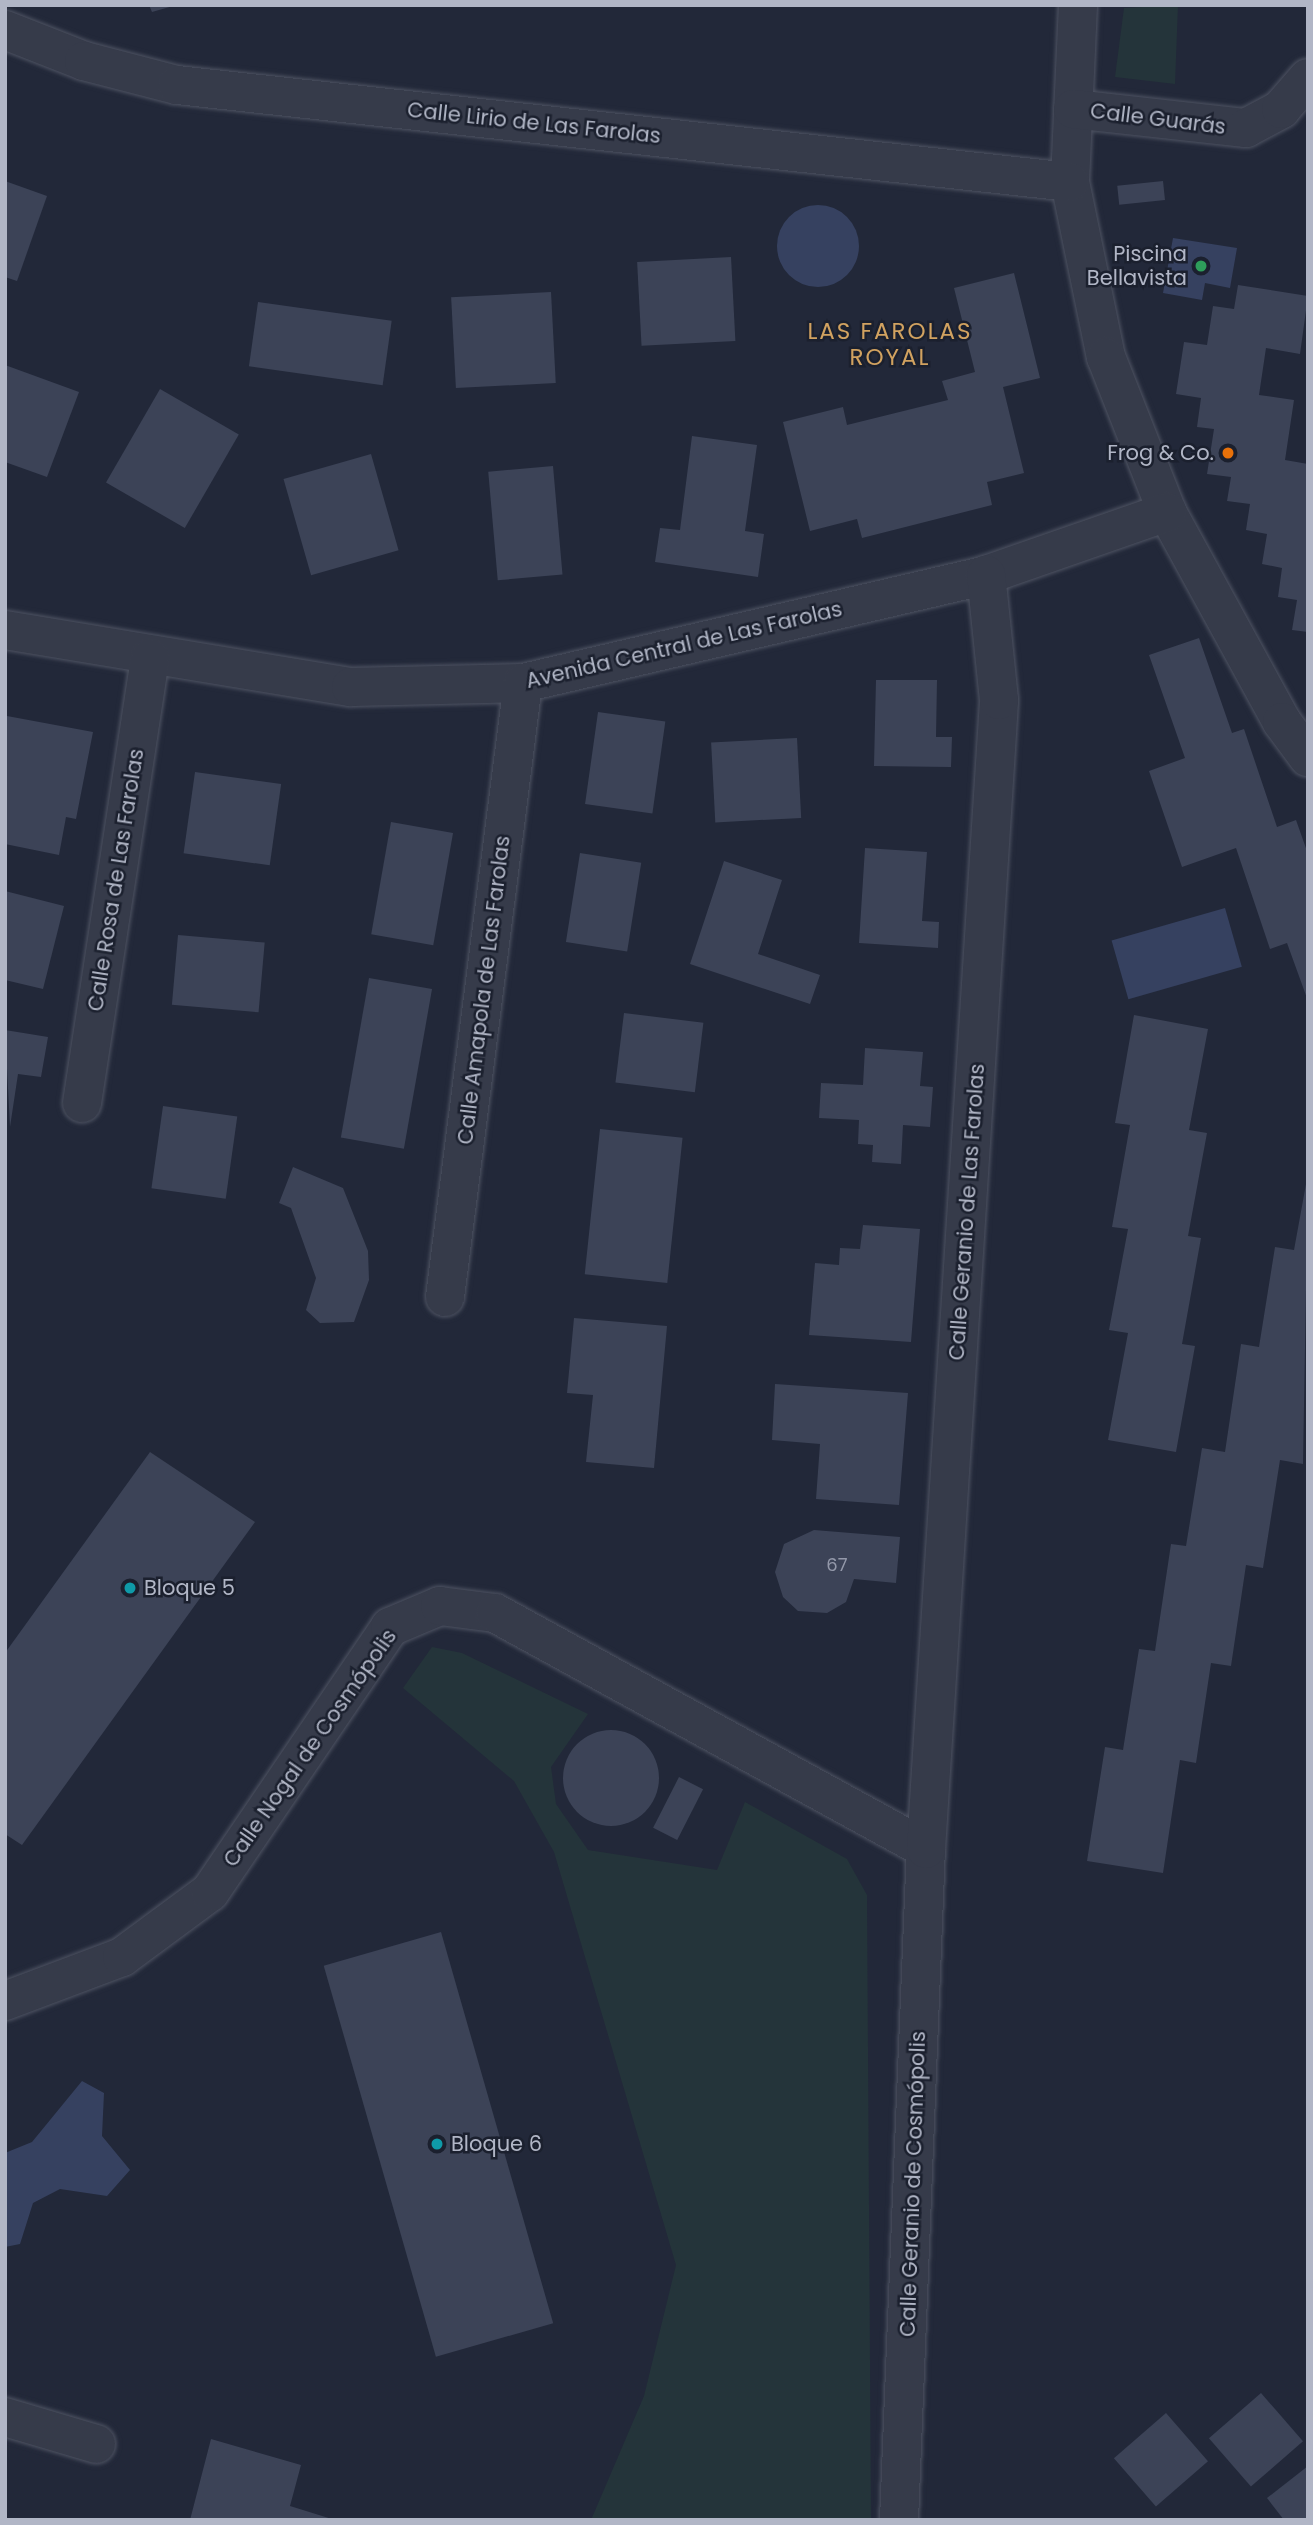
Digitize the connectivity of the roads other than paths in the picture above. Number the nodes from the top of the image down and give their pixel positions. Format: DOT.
graph roads {
  1 [pos="1079,5"];
  2 [pos="5,30"];
  3 [pos="1308,78"];
  4 [pos="1073,109"];
  5 [pos="1070,182"];
  6 [pos="1167,512"];
  7 [pos="986,575"];
  8 [pos="5,630"];
  9 [pos="150,658"];
  10 [pos="523,683"];
  11 [pos="1308,757"];
  12 [pos="82,1103"];
  13 [pos="445,1297"];
  14 [pos="926,1849"];
  15 [pos="5,2001"];
  16 [pos="5,2417"];
  17 [pos="96,2444"];
  18 [pos="899,2520"];
  1 -- 4 [label="street"];
  2 -- 5 [label="street, Calle Lirio de Las Farolas"];
  3 -- 4 [label="street, Calle Guarás"];
  4 -- 5 [label="street"];
  5 -- 6 [label="street"];
  6 -- 7 [label="street, Avenida Central de Las Farolas"];
  6 -- 11 [label="street"];
  7 -- 10 [label="street, Avenida Central de Las Farolas"];
  7 -- 14 [label="street, Calle Geranio de Las Farolas"];
  8 -- 9 [label="street, Avenida Central de Las Farolas"];
  9 -- 10 [label="street, Avenida Central de Las Farolas"];
  9 -- 12 [label="street, Calle Rosa de Las Farolas"];
  10 -- 13 [label="street, Calle Amapola de Las Farolas"];
  14 -- 15 [label="street, Calle Nogal de Cosmópolis"];
  14 -- 18 [label="street, Calle Geranio de Cosmópolis"];
  16 -- 17 [label="street"];
}
